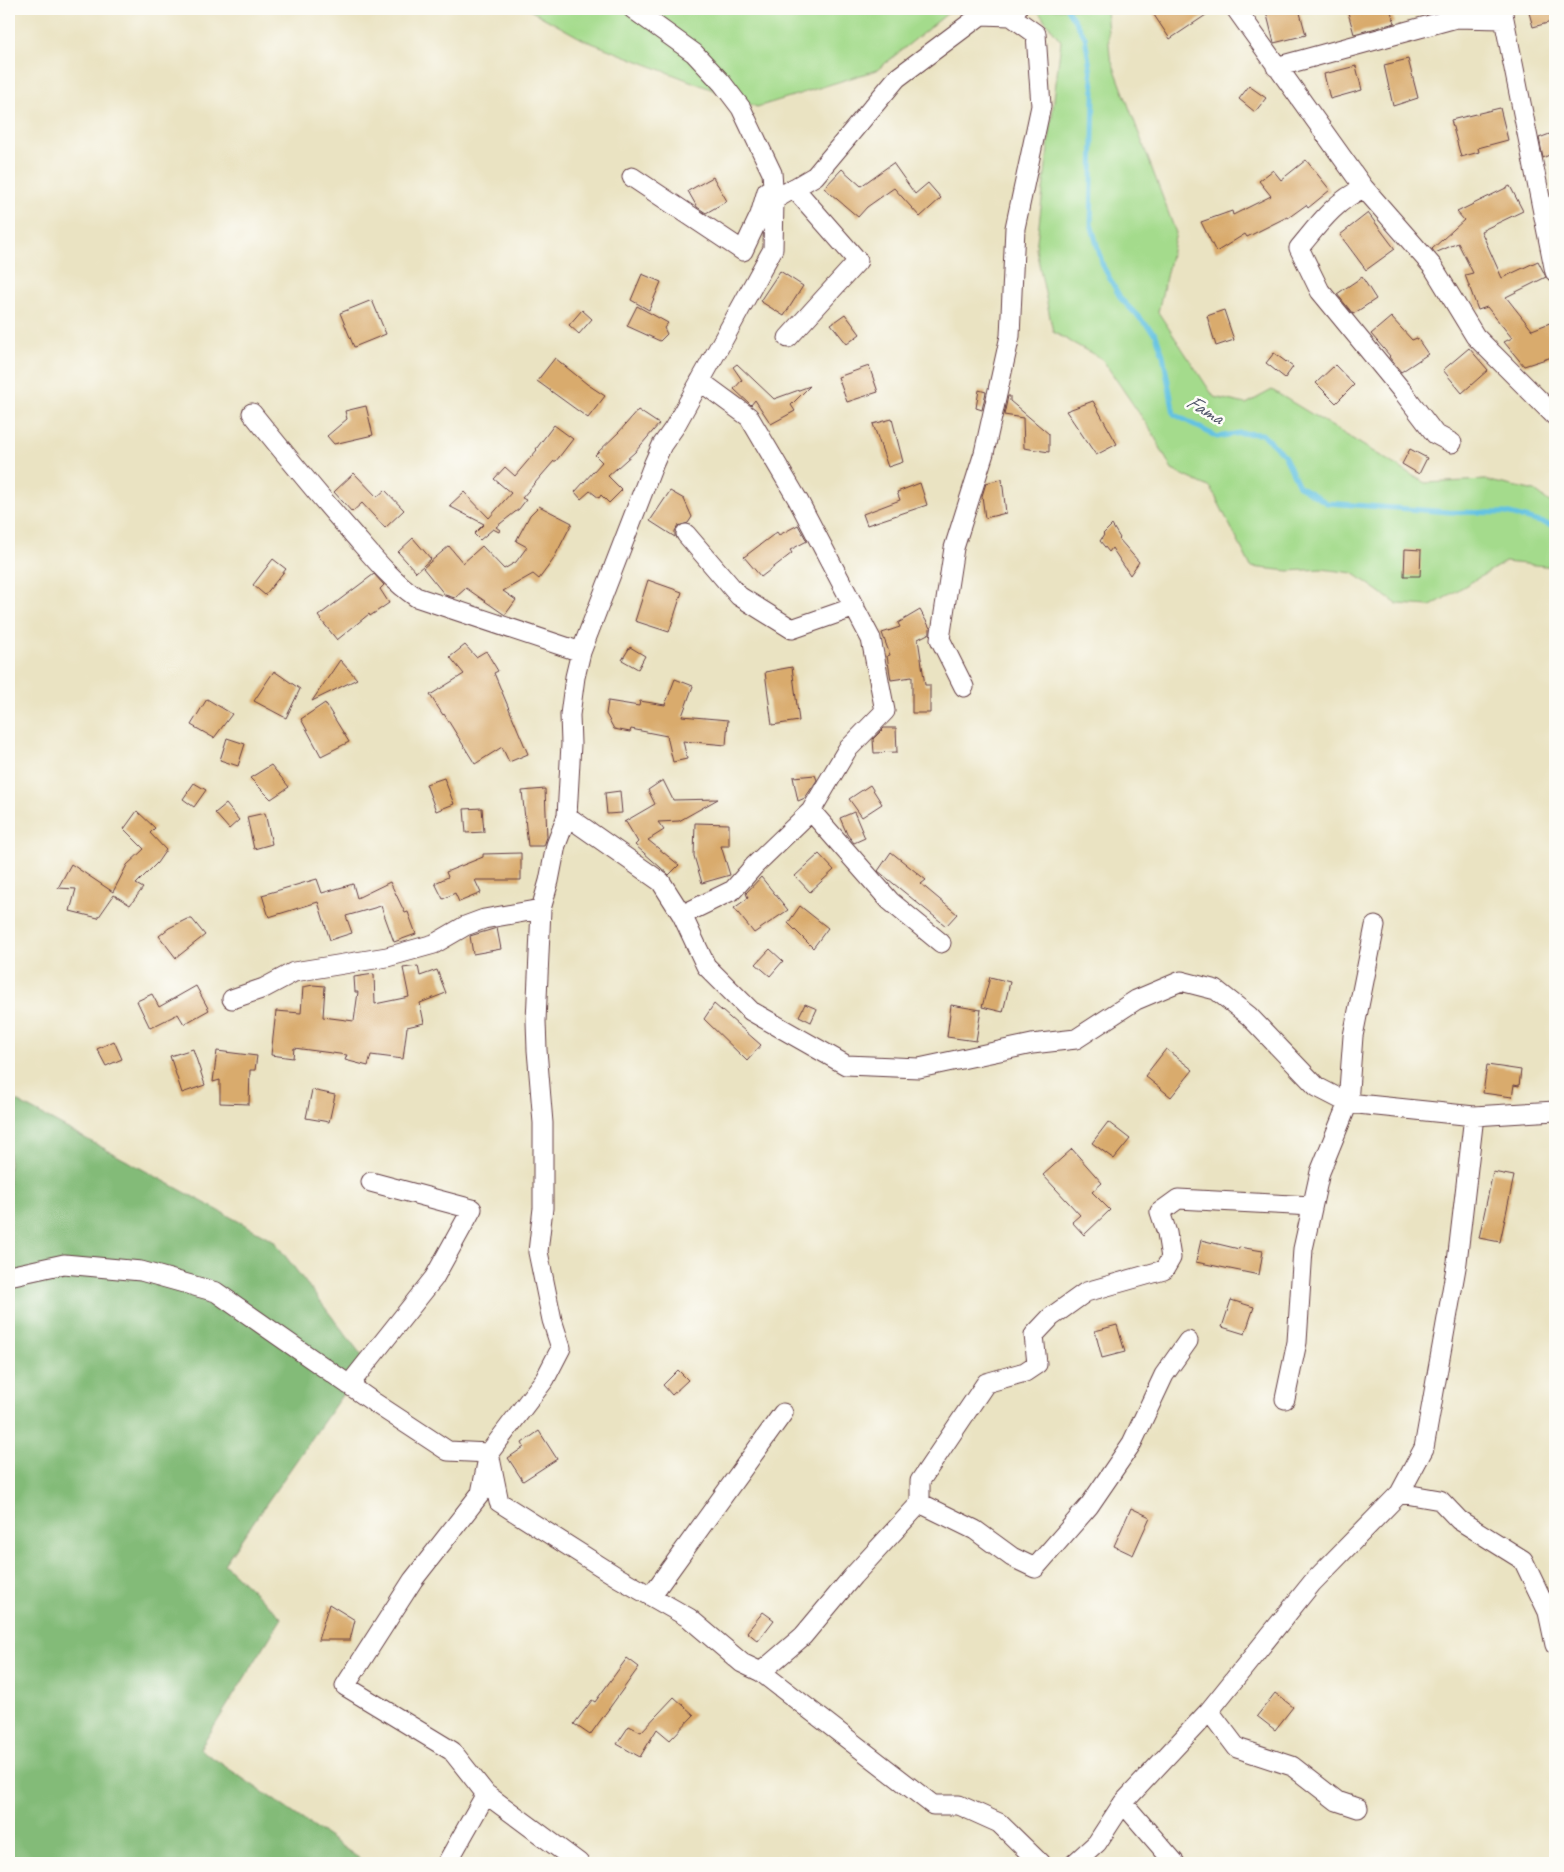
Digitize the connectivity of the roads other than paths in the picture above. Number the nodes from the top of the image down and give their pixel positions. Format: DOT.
graph roads {
  1 [pos="633,9"];
  2 [pos="1236,9"];
  3 [pos="1014,12"];
  4 [pos="1502,14"];
  5 [pos="1276,67"];
  6 [pos="772,173"];
  7 [pos="632,177"];
  8 [pos="794,188"];
  9 [pos="1364,188"];
  10 [pos="774,200"];
  11 [pos="1554,264"];
  12 [pos="788,338"];
  13 [pos="700,381"];
  14 [pos="252,413"];
  15 [pos="1555,416"];
  16 [pos="1452,443"];
  17 [pos="686,534"];
  18 [pos="855,607"];
  19 [pos="582,652"];
  20 [pos="964,687"];
  21 [pos="811,811"];
  22 [pos="567,816"];
  23 [pos="541,909"];
  24 [pos="682,915"];
  25 [pos="1375,926"];
  26 [pos="941,943"];
  27 [pos="232,999"];
  28 [pos="1348,1103"];
  29 [pos="1555,1111"];
  30 [pos="1474,1116"];
  31 [pos="371,1182"];
  32 [pos="1312,1206"];
  33 [pos="9,1276"];
  34 [pos="1188,1341"];
  35 [pos="349,1385"];
  36 [pos="1285,1399"];
  37 [pos="783,1413"];
  38 [pos="489,1453"];
  39 [pos="1400,1493"];
  40 [pos="920,1503"];
  41 [pos="651,1596"];
  42 [pos="1555,1645"];
  43 [pos="761,1672"];
  44 [pos="1209,1711"];
  45 [pos="486,1794"];
  46 [pos="1123,1803"];
  47 [pos="1358,1808"];
  48 [pos="447,1863"];
  49 [pos="579,1863"];
  50 [pos="1040,1863"];
  51 [pos="1076,1863"];
  52 [pos="1175,1863"];
  1 -- 6 [label="street"];
  2 -- 5 [label="street"];
  3 -- 8 [label="street"];
  3 -- 20 [label="street"];
  4 -- 5 [label="street"];
  4 -- 11 [label="street"];
  5 -- 9 [label="street"];
  6 -- 7 [label="street"];
  6 -- 10 [label="street"];
  8 -- 10 [label="street"];
  8 -- 12 [label="street"];
  9 -- 15 [label="street"];
  9 -- 16 [label="street"];
  10 -- 13 [label="street"];
  13 -- 18 [label="street"];
  13 -- 19 [label="street"];
  14 -- 19 [label="street"];
  17 -- 18 [label="street"];
  18 -- 21 [label="street"];
  19 -- 22 [label="street"];
  21 -- 24 [label="street"];
  21 -- 26 [label="street"];
  22 -- 23 [label="street"];
  22 -- 24 [label="street"];
  23 -- 27 [label="street"];
  23 -- 38 [label="street"];
  24 -- 28 [label="street"];
  25 -- 28 [label="street"];
  28 -- 30 [label="street"];
  28 -- 32 [label="street"];
  29 -- 30 [label="street"];
  30 -- 39 [label="street"];
  31 -- 35 [label="street"];
  32 -- 36 [label="street"];
  32 -- 40 [label="street"];
  33 -- 35 [label="street"];
  34 -- 40 [label="street"];
  35 -- 38 [label="street"];
  37 -- 41 [label="street"];
  38 -- 41 [label="street"];
  38 -- 45 [label="street"];
  39 -- 42 [label="street"];
  39 -- 44 [label="street"];
  40 -- 43 [label="street"];
  41 -- 43 [label="street"];
  43 -- 50 [label="street"];
  44 -- 46 [label="street"];
  44 -- 47 [label="street"];
  45 -- 48 [label="street"];
  45 -- 49 [label="street"];
  46 -- 51 [label="street"];
  46 -- 52 [label="street"];
}
